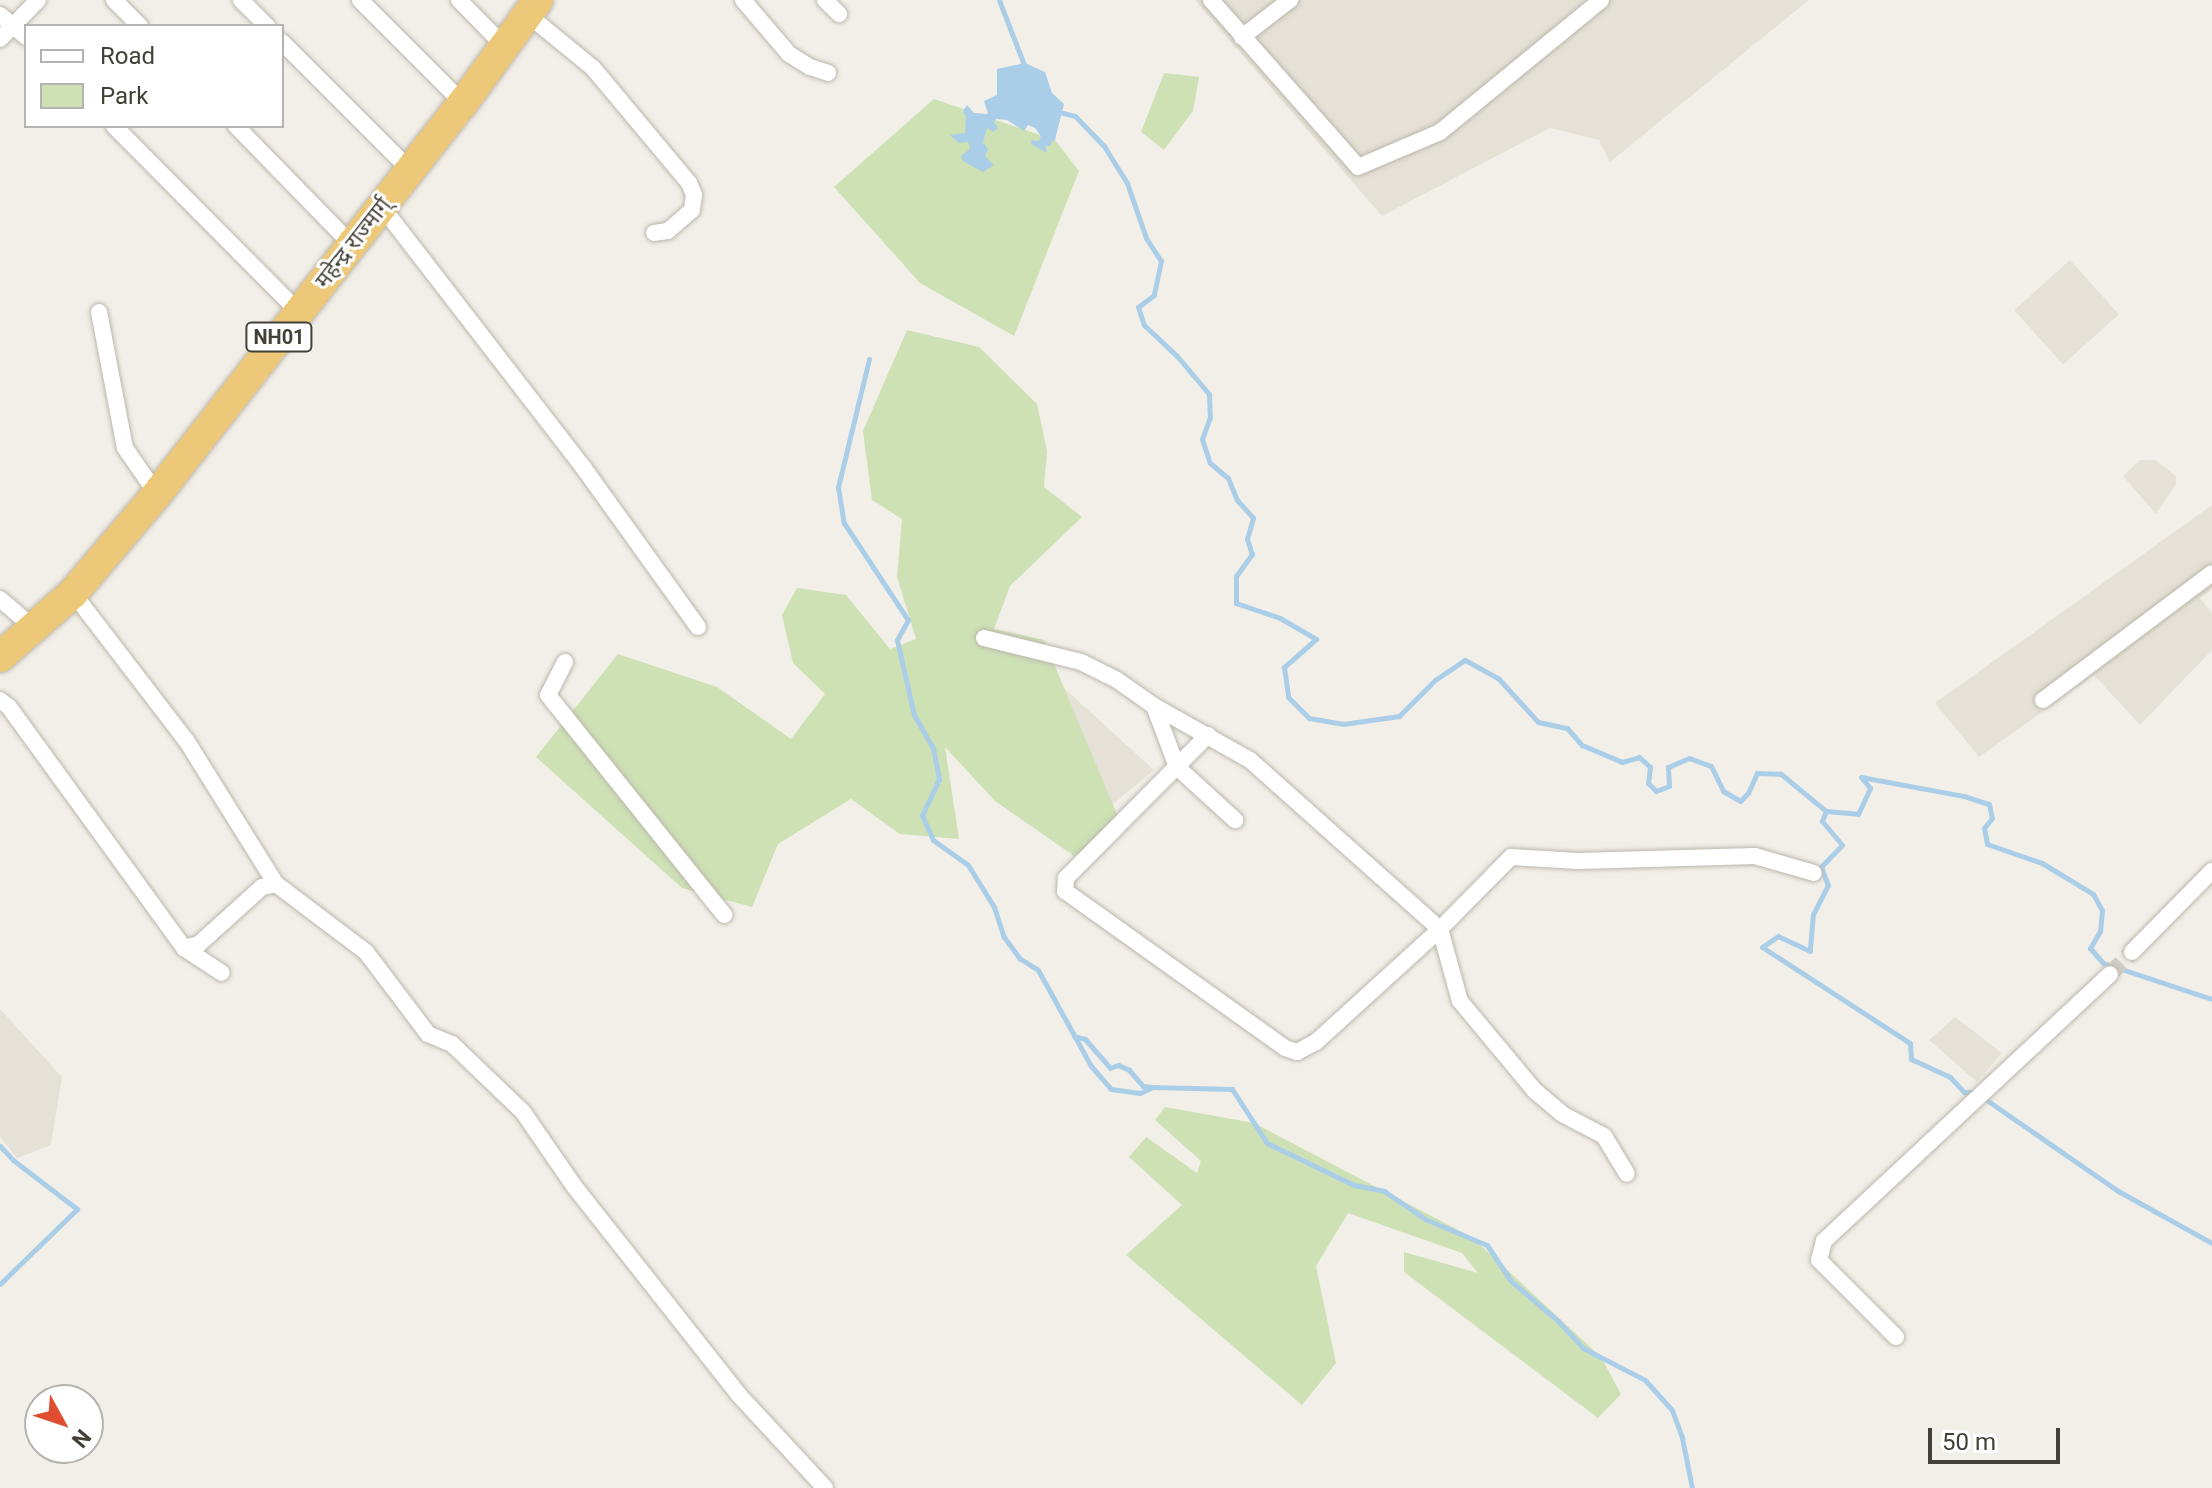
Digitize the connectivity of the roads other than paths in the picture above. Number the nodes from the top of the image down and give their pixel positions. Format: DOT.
graph roads {
  1 [pos="38,0"];
  2 [pos="114,0"];
  3 [pos="241,0"];
  4 [pos="360,0"];
  5 [pos="459,0"];
  6 [pos="743,0"];
  7 [pos="825,0"];
  8 [pos="1211,0"];
  9 [pos="1290,0"];
  10 [pos="1601,0"];
  11 [pos="532,7"];
  12 [pos="839,14"];
  13 [pos="6,19"];
  14 [pos="138,24"];
  15 [pos="265,24"];
  16 [pos="24,35"];
  17 [pos="1242,37"];
  18 [pos="0,39"];
  19 [pos="284,44"];
  20 [pos="505,47"];
  21 [pos="828,73"];
  22 [pos="463,103"];
  23 [pos="116,128"];
  24 [pos="238,128"];
  25 [pos="410,170"];
  26 [pos="382,207"];
  27 [pos="654,233"];
  28 [pos="351,244"];
  29 [pos="99,312"];
  30 [pos="299,312"];
  31 [pos="157,494"];
  32 [pos="2212,573"];
  33 [pos="73,593"];
  34 [pos="0,599"];
  35 [pos="698,627"];
  36 [pos="35,629"];
  37 [pos="984,638"];
  38 [pos="0,657"];
  39 [pos="565,662"];
  40 [pos="0,700"];
  41 [pos="2043,700"];
  42 [pos="1154,706"];
  43 [pos="1208,735"];
  44 [pos="1177,767"];
  45 [pos="1235,820"];
  46 [pos="2212,871"];
  47 [pos="1814,873"];
  48 [pos="276,884"];
  49 [pos="724,915"];
  50 [pos="1440,929"];
  51 [pos="184,948"];
  52 [pos="2132,952"];
  53 [pos="222,973"];
  54 [pos="2110,974"];
  55 [pos="1627,1174"];
  56 [pos="1896,1337"];
  57 [pos="825,1488"];
  1 -- 13 [label="street"];
  2 -- 14 [label="street"];
  3 -- 15 [label="street"];
  4 -- 22 [label="street"];
  5 -- 20 [label="street"];
  6 -- 21 [label="street"];
  7 -- 12 [label="street"];
  8 -- 17 [label="street"];
  9 -- 17 [label="street"];
  10 -- 17 [label="street"];
  11 -- 20 [label="highway, महेन्द्र राज्मार्ग् / NH01"];
  11 -- 27 [label="street"];
  13 -- 16 [label="street"];
  13 -- 18 [label="street"];
  19 -- 25 [label="street"];
  20 -- 22 [label="highway, महेन्द्र राज्मार्ग् / NH01"];
  22 -- 25 [label="highway, महेन्द्र राज्मार्ग् / NH01"];
  23 -- 30 [label="street"];
  24 -- 28 [label="street"];
  25 -- 26 [label="highway, महेन्द्र राज्मार्ग् / NH01"];
  26 -- 28 [label="highway, महेन्द्र राज्मार्ग् / NH01"];
  26 -- 35 [label="street"];
  28 -- 30 [label="highway, महेन्द्र राज्मार्ग् / NH01"];
  29 -- 31 [label="street"];
  30 -- 31 [label="highway, महेन्द्र राज्मार्ग् / NH01"];
  31 -- 33 [label="highway, महेन्द्र राज्मार्ग् / NH01"];
  32 -- 41 [label="street"];
  33 -- 36 [label="highway, महेन्द्र राज्मार्ग् / NH01"];
  33 -- 48 [label="street"];
  34 -- 36 [label="street"];
  36 -- 38 [label="highway, महेन्द्र राज्मार्ग् / NH01"];
  37 -- 42 [label="street"];
  39 -- 49 [label="street"];
  40 -- 51 [label="street"];
  42 -- 43 [label="street"];
  42 -- 44 [label="street"];
  43 -- 44 [label="street"];
  43 -- 50 [label="street"];
  44 -- 45 [label="street"];
  44 -- 50 [label="street"];
  46 -- 52 [label="street"];
  47 -- 50 [label="street"];
  48 -- 51 [label="street"];
  48 -- 57 [label="street"];
  50 -- 55 [label="street"];
  51 -- 53 [label="street"];
  54 -- 56 [label="street"];
}
